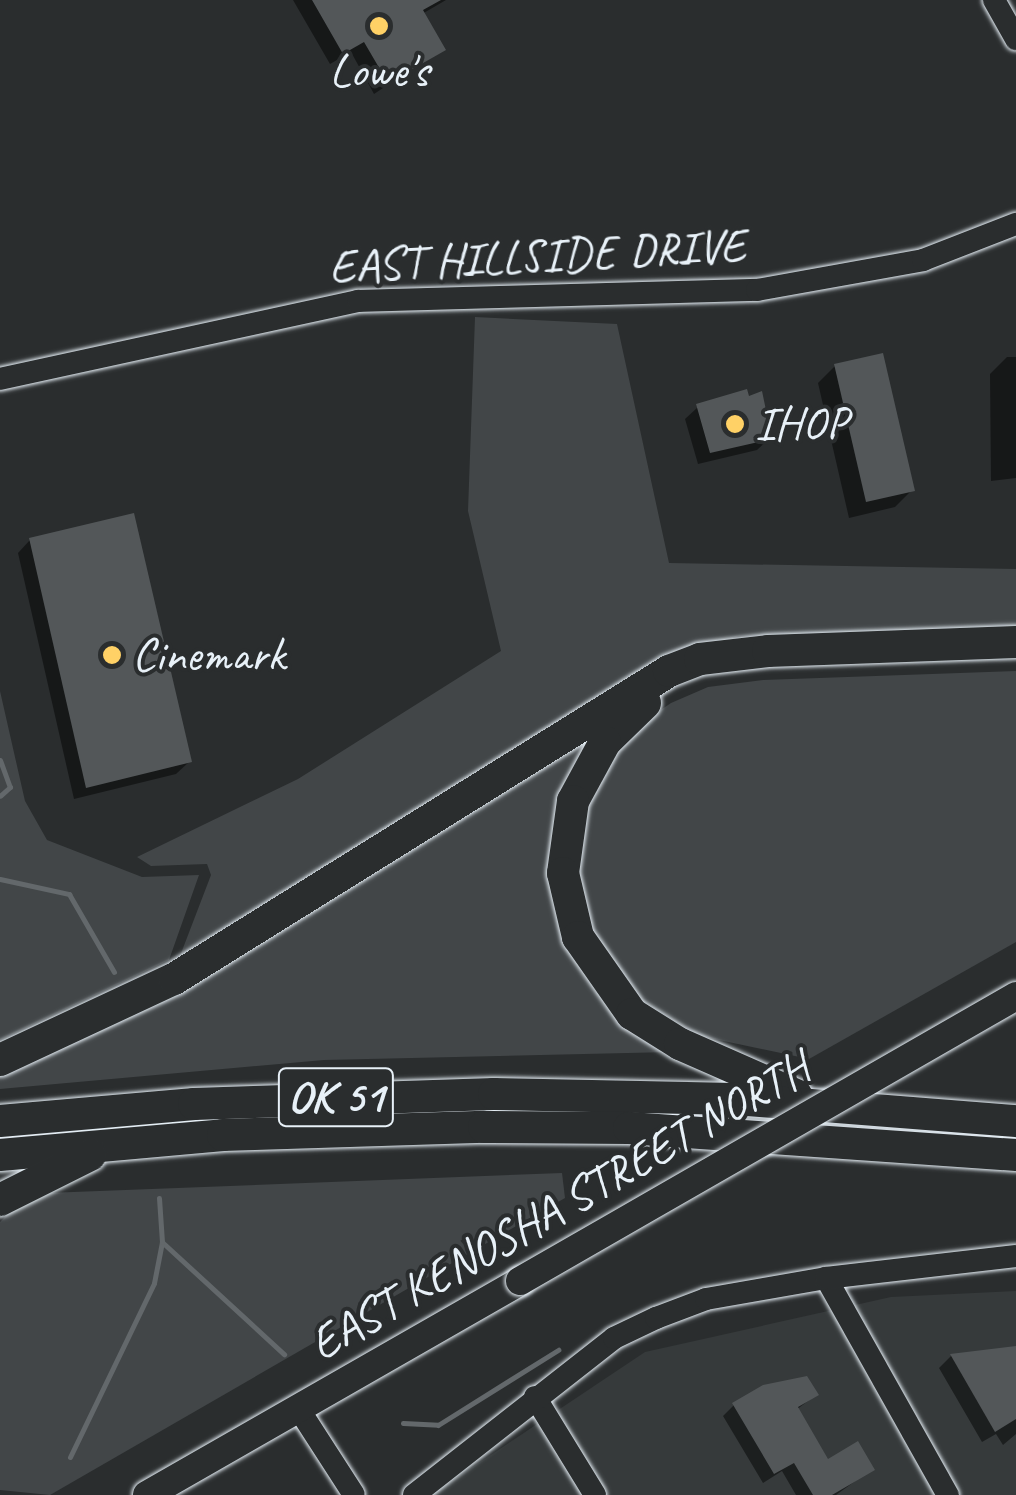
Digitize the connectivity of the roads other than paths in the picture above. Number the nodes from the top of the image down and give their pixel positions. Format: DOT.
graph roads {
  1 [pos="994,0"];
  2 [pos="1016,38"];
  3 [pos="1016,224"];
  4 [pos="0,379"];
  5 [pos="1016,642"];
  6 [pos="1016,658"];
  7 [pos="1016,996"];
  8 [pos="0,1060"];
  9 [pos="817,1104"];
  10 [pos="0,1121"];
  11 [pos="1016,1121"];
  12 [pos="114,1144"];
  13 [pos="0,1155"];
  14 [pos="1016,1155"];
  15 [pos="0,1200"];
  16 [pos="1016,1256"];
  17 [pos="826,1278"];
  18 [pos="535,1398"];
  19 [pos="298,1408"];
  20 [pos="147,1495"];
  21 [pos="354,1495"];
  22 [pos="414,1495"];
  23 [pos="595,1495"];
  24 [pos="948,1495"];
  1 -- 2 [label="street"];
  3 -- 4 [label="street, EAST HILLSIDE DRIVE"];
  5 -- 8 [label="highway"];
  6 -- 9 [label="highway"];
  7 -- 19 [label="main road, EAST KENOSHA STREET NORTH, bridge"];
  9 -- 10 [label="highway, OK 51"];
  9 -- 11 [label="highway, OK 51"];
  12 -- 13 [label="highway, OK 51"];
  12 -- 14 [label="highway, OK 51"];
  12 -- 15 [label="highway"];
  16 -- 17 [label="street"];
  17 -- 18 [label="street"];
  17 -- 24 [label="street"];
  18 -- 22 [label="street"];
  18 -- 23 [label="street"];
  19 -- 20 [label="main road, EAST KENOSHA STREET NORTH"];
  19 -- 21 [label="street"];
}
